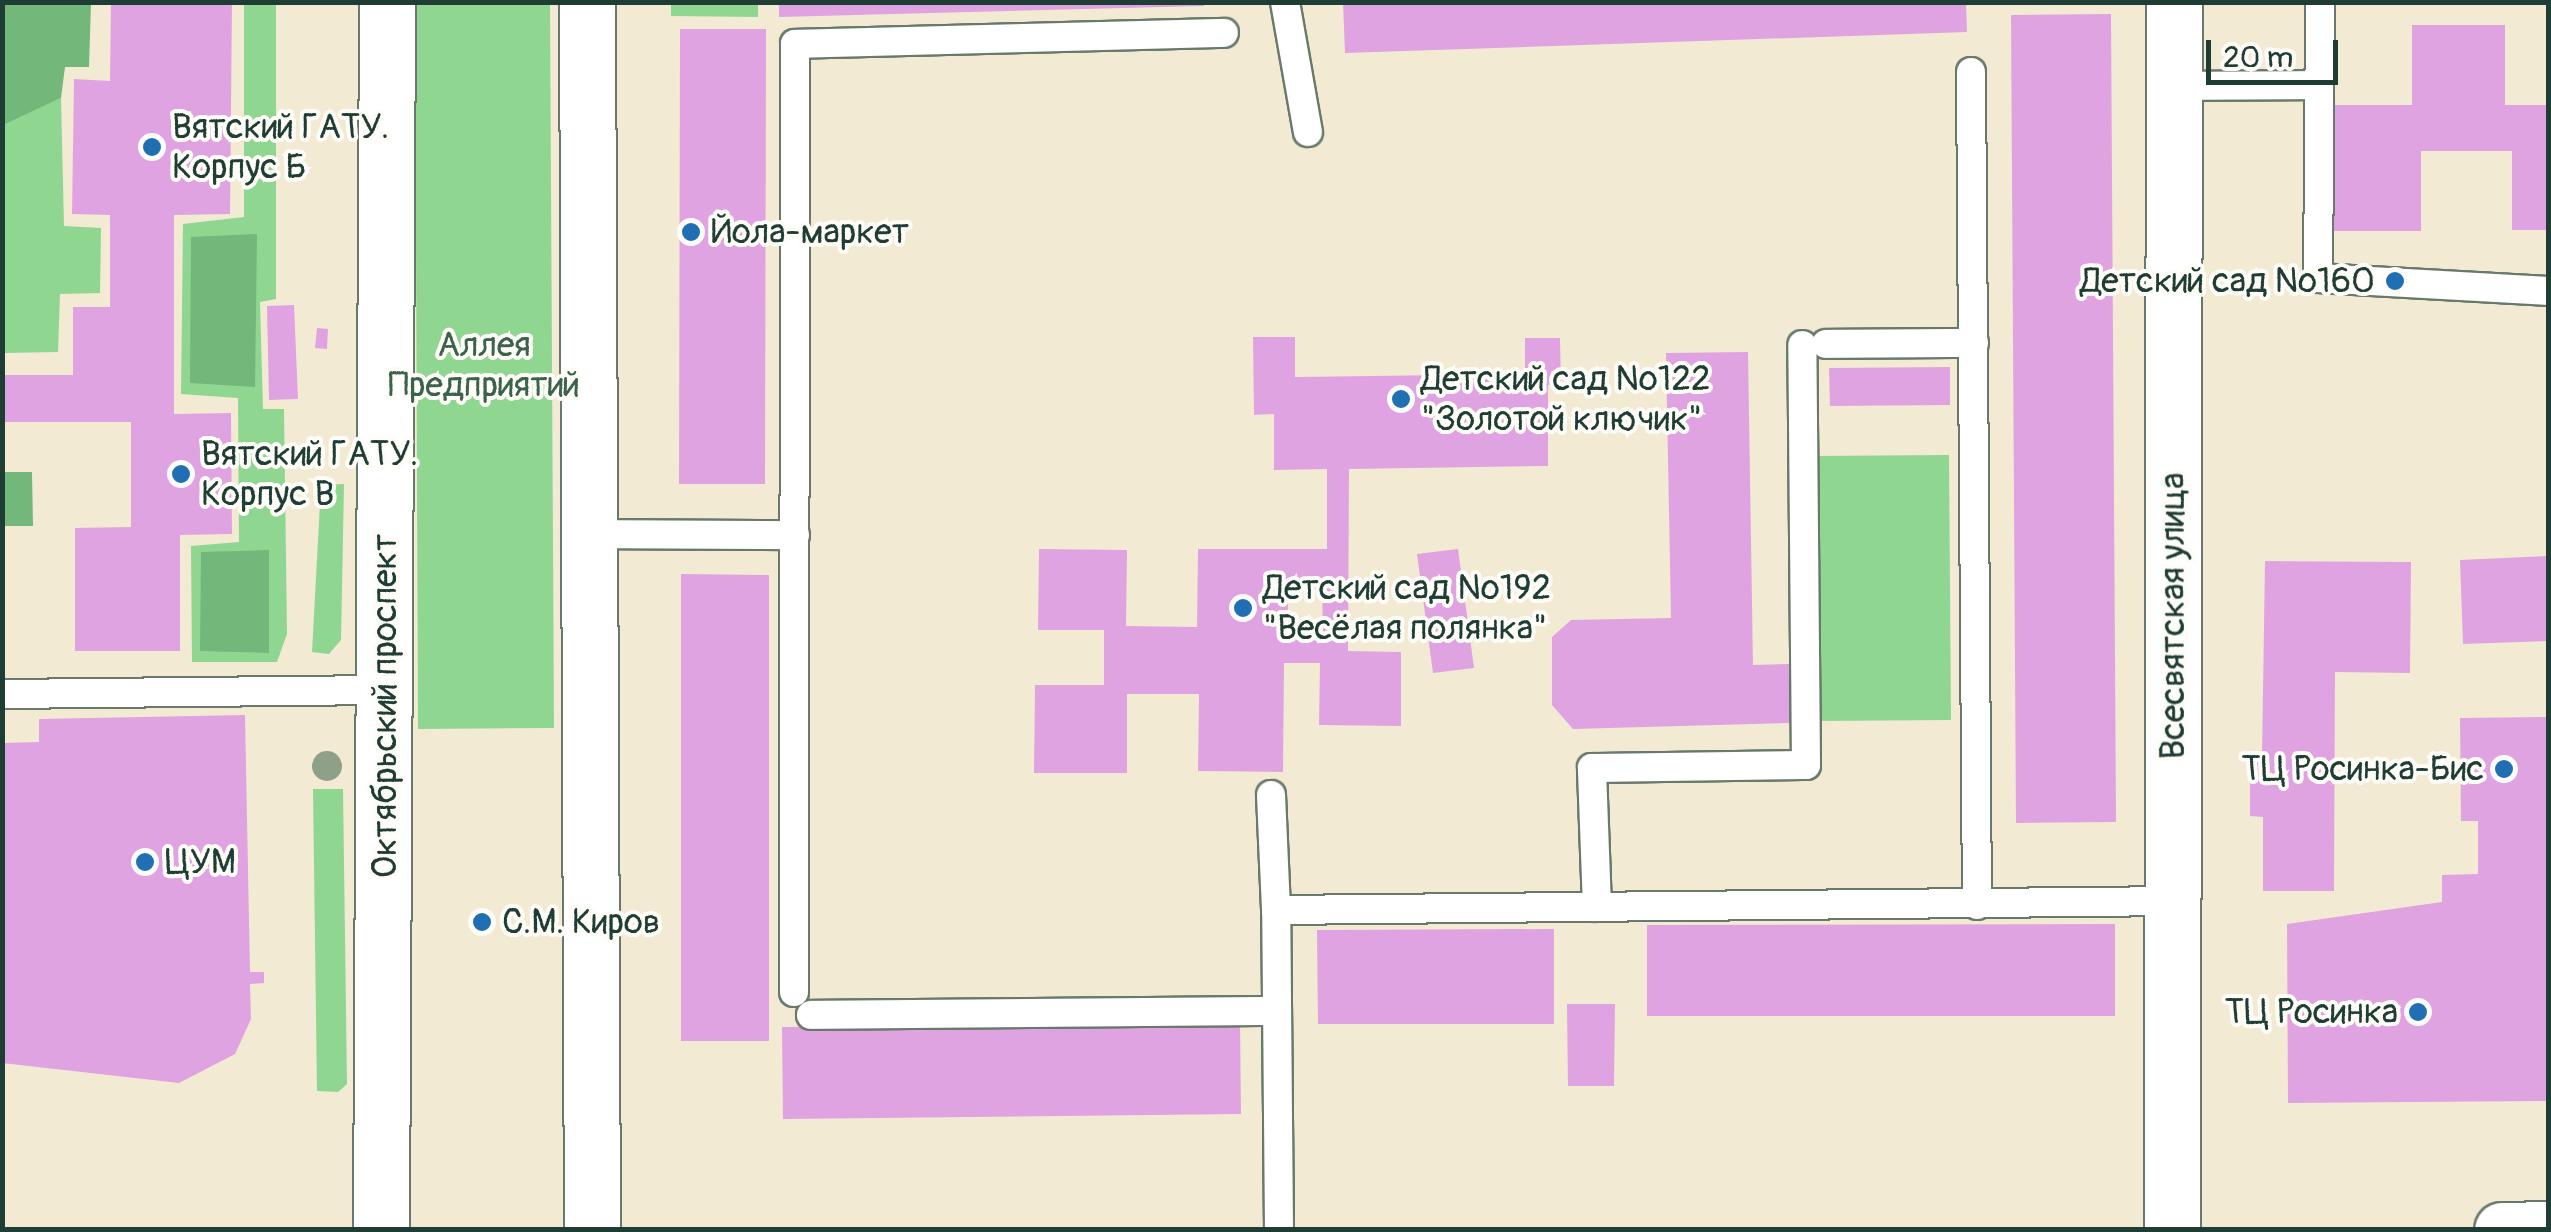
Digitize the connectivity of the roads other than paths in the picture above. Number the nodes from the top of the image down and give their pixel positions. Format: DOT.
graph roads {
  1 [pos="387,2"];
  2 [pos="587,2"];
  3 [pos="1285,2"];
  4 [pos="2174,2"];
  5 [pos="2320,2"];
  6 [pos="1224,34"];
  7 [pos="1971,72"];
  8 [pos="2318,85"];
  9 [pos="2174,86"];
  10 [pos="1308,132"];
  11 [pos="2548,291"];
  12 [pos="1974,342"];
  13 [pos="589,534"];
  14 [pos="795,535"];
  15 [pos="385,690"];
  16 [pos="2,694"];
  17 [pos="1271,796"];
  18 [pos="2173,901"];
  19 [pos="1977,905"];
  20 [pos="1596,907"];
  21 [pos="1276,910"];
  22 [pos="794,992"];
  23 [pos="1277,1011"];
  24 [pos="811,1015"];
  25 [pos="2548,1229"];
  26 [pos="381,1230"];
  27 [pos="592,1230"];
  28 [pos="1280,1230"];
  29 [pos="2172,1230"];
  30 [pos="2502,1230"];
  1 -- 15 [label="main road, Октябрьский проспект"];
  2 -- 13 [label="main road"];
  3 -- 10 [label="lane"];
  4 -- 9 [label="main road, Всесвятская улица"];
  5 -- 8 [label="lane"];
  6 -- 14 [label="lane"];
  7 -- 12 [label="lane"];
  8 -- 9 [label="lane"];
  8 -- 11 [label="lane"];
  9 -- 18 [label="main road, Всесвятская улица"];
  12 -- 19 [label="lane"];
  12 -- 20 [label="lane"];
  13 -- 14 [label="lane"];
  13 -- 27 [label="main road"];
  14 -- 22 [label="lane"];
  15 -- 16 [label="lane"];
  15 -- 26 [label="main road, Октябрьский проспект"];
  17 -- 21 [label="lane"];
  18 -- 19 [label="lane"];
  18 -- 29 [label="main road, Всесвятская улица"];
  19 -- 20 [label="lane"];
  20 -- 21 [label="lane"];
  21 -- 23 [label="lane"];
  23 -- 24 [label="lane"];
  23 -- 28 [label="lane"];
  25 -- 30 [label="main road"];
}
